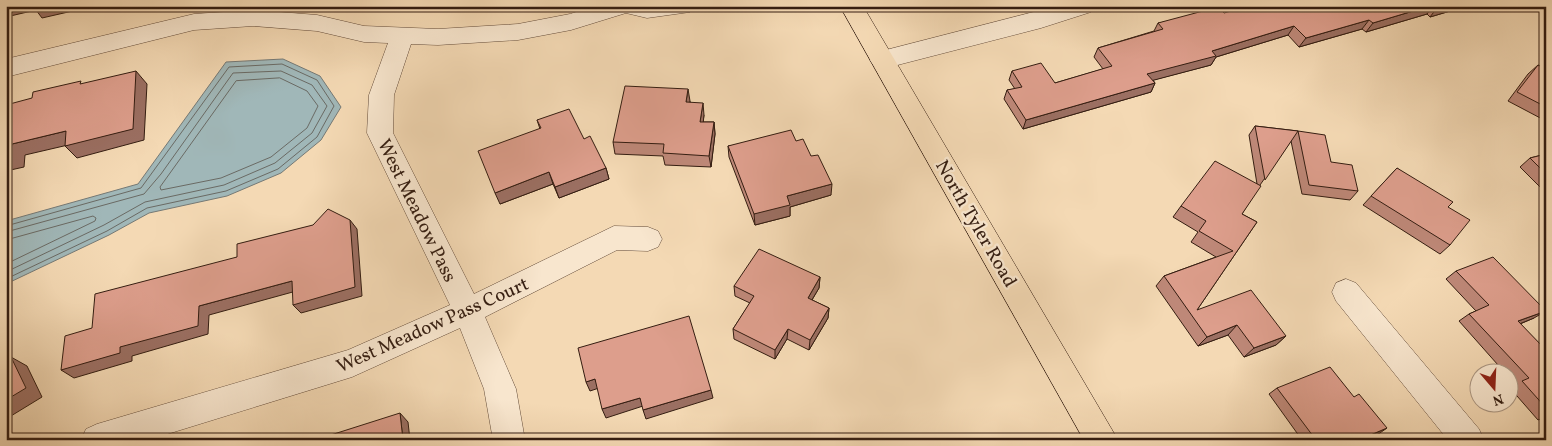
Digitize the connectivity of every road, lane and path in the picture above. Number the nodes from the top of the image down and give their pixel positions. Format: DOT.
graph roads {
  1 [pos="622,6"];
  2 [pos="630,6"];
  3 [pos="682,6"];
  4 [pos="851,6"];
  5 [pos="1083,6"];
  6 [pos="403,36"];
  7 [pos="882,60"];
  8 [pos="6,68"];
  9 [pos="648,239"];
  10 [pos="1346,292"];
  11 [pos="468,310"];
  12 [pos="97,440"];
  13 [pos="508,440"];
  14 [pos="1102,440"];
  15 [pos="1468,440"];
  1 -- 6 [label="street"];
  2 -- 3 [label="street"];
  4 -- 7 [label="main road, North Tyler Road"];
  5 -- 7 [label="street"];
  6 -- 8 [label="street"];
  6 -- 11 [label="street, West Meadow Pass"];
  7 -- 14 [label="main road, North Tyler Road"];
  9 -- 11 [label="street, West Meadow Pass Court"];
  10 -- 15 [label="street"];
  11 -- 12 [label="street, West Meadow Pass Court"];
  11 -- 13 [label="street, West Meadow Pass"];
}
